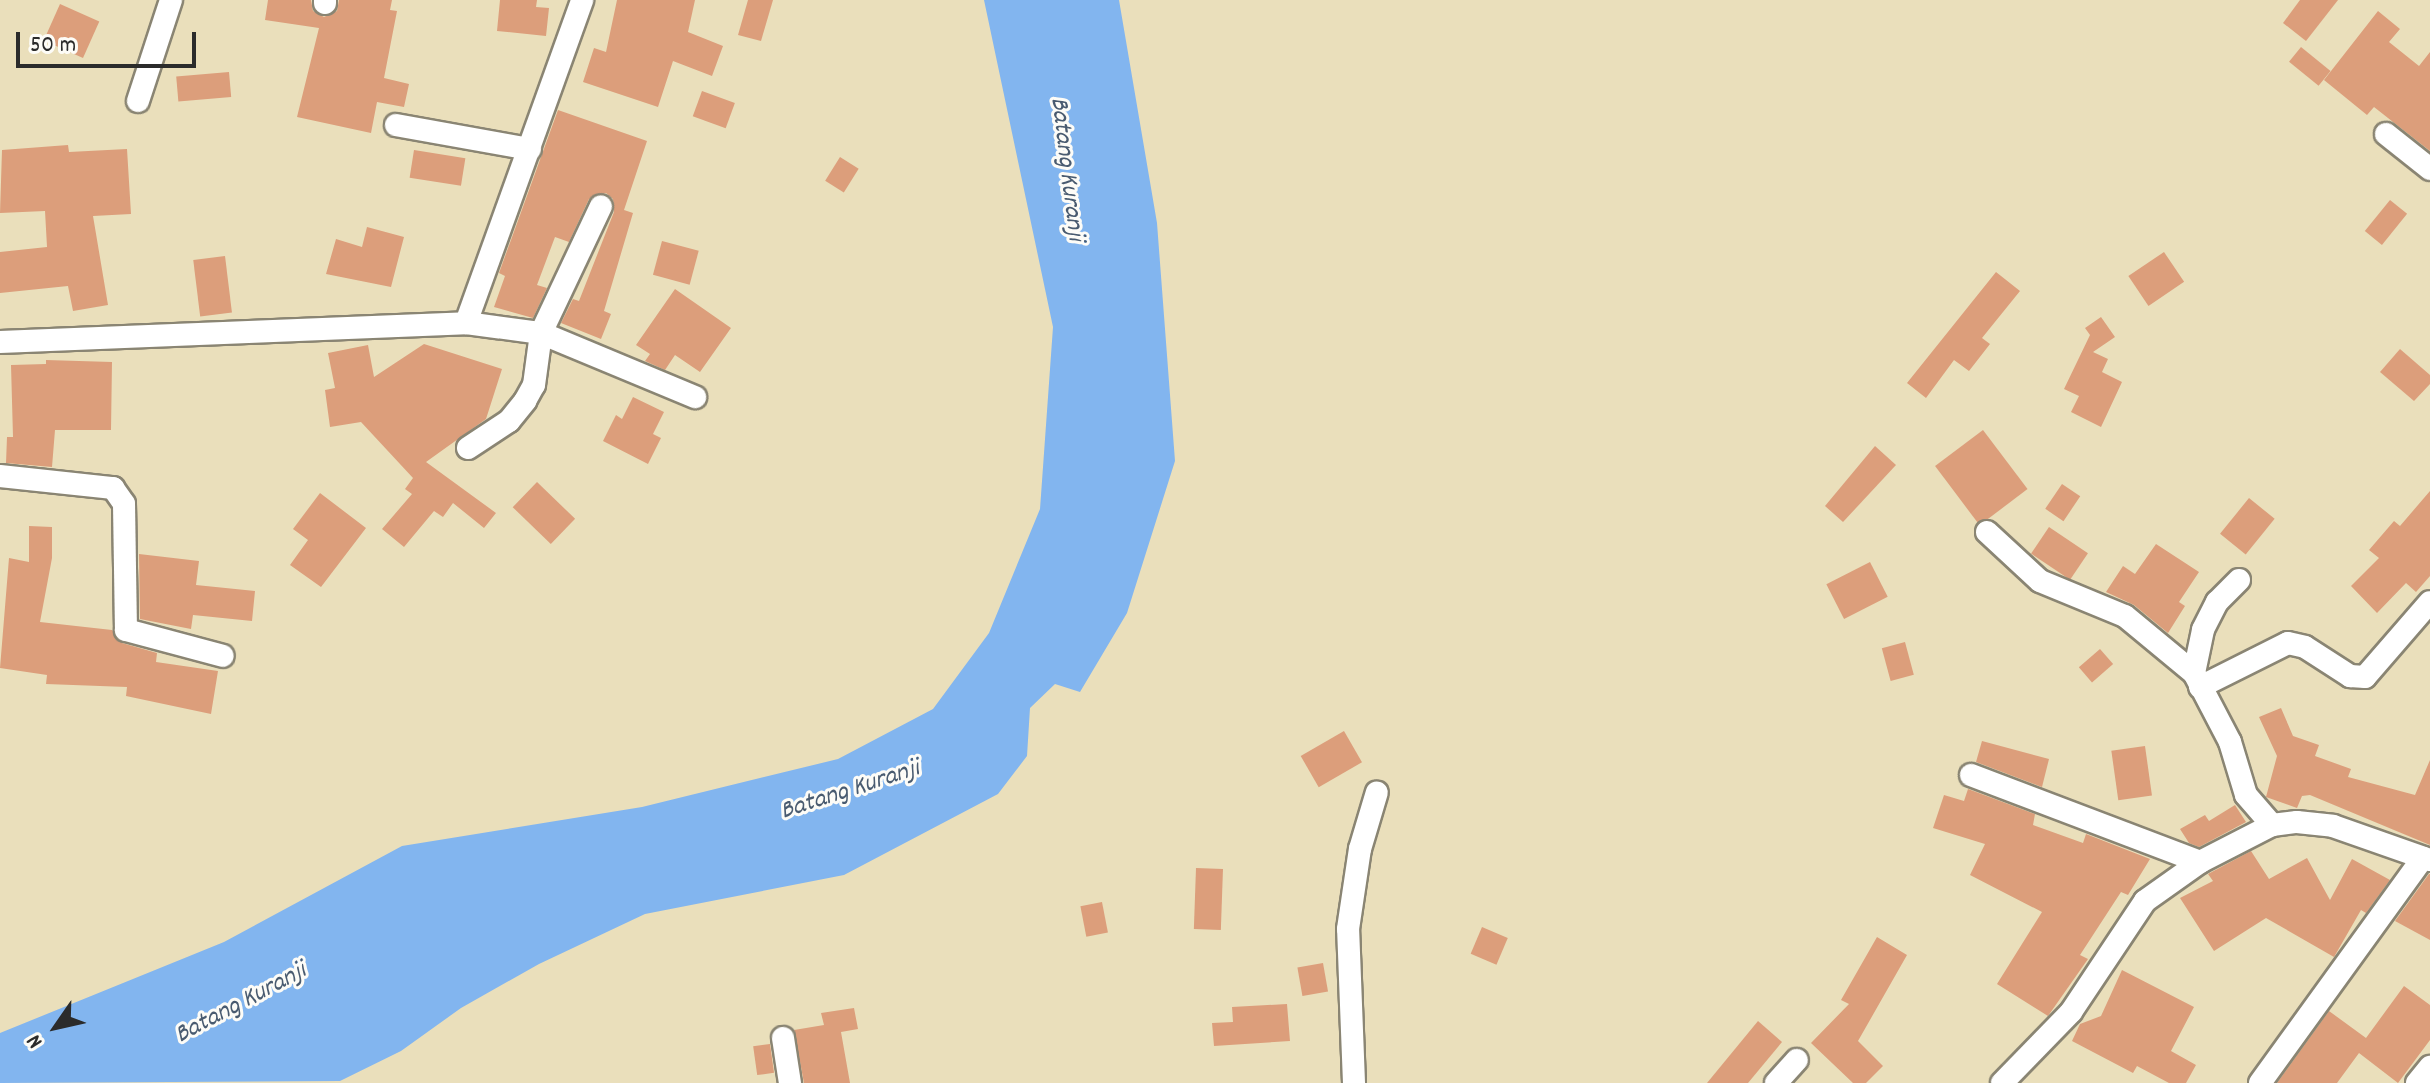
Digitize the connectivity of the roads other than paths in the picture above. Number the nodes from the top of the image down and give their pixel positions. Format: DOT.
graph roads {
  1 [pos="171,0"];
  2 [pos="582,0"];
  3 [pos="138,101"];
  4 [pos="396,125"];
  5 [pos="2386,134"];
  6 [pos="530,149"];
  7 [pos="2430,169"];
  8 [pos="601,206"];
  9 [pos="466,323"];
  10 [pos="541,333"];
  11 [pos="0,342"];
  12 [pos="695,397"];
  13 [pos="468,448"];
  14 [pos="0,476"];
  15 [pos="1987,532"];
  16 [pos="2239,580"];
  17 [pos="2430,602"];
  18 [pos="223,656"];
  19 [pos="2197,680"];
  20 [pos="1971,775"];
  21 [pos="1377,792"];
  22 [pos="2272,825"];
  23 [pos="2427,859"];
  24 [pos="2200,862"];
  25 [pos="783,1038"];
  26 [pos="1797,1060"];
  27 [pos="2430,1067"];
  28 [pos="790,1083"];
  29 [pos="1354,1083"];
  30 [pos="1776,1083"];
  31 [pos="2002,1083"];
  32 [pos="2260,1083"];
  33 [pos="2417,1083"];
  1 -- 3 [label="street"];
  2 -- 6 [label="street"];
  4 -- 6 [label="street"];
  5 -- 7 [label="street"];
  6 -- 9 [label="street"];
  8 -- 10 [label="street"];
  9 -- 10 [label="street"];
  9 -- 11 [label="street"];
  10 -- 12 [label="street"];
  10 -- 13 [label="street"];
  14 -- 18 [label="street"];
  15 -- 19 [label="street"];
  16 -- 19 [label="street"];
  17 -- 19 [label="street"];
  19 -- 22 [label="street"];
  20 -- 24 [label="street"];
  21 -- 29 [label="street"];
  22 -- 23 [label="street"];
  22 -- 24 [label="street"];
  23 -- 32 [label="street"];
  24 -- 31 [label="street"];
  25 -- 28 [label="street"];
  26 -- 30 [label="street"];
  27 -- 33 [label="street"];
}
